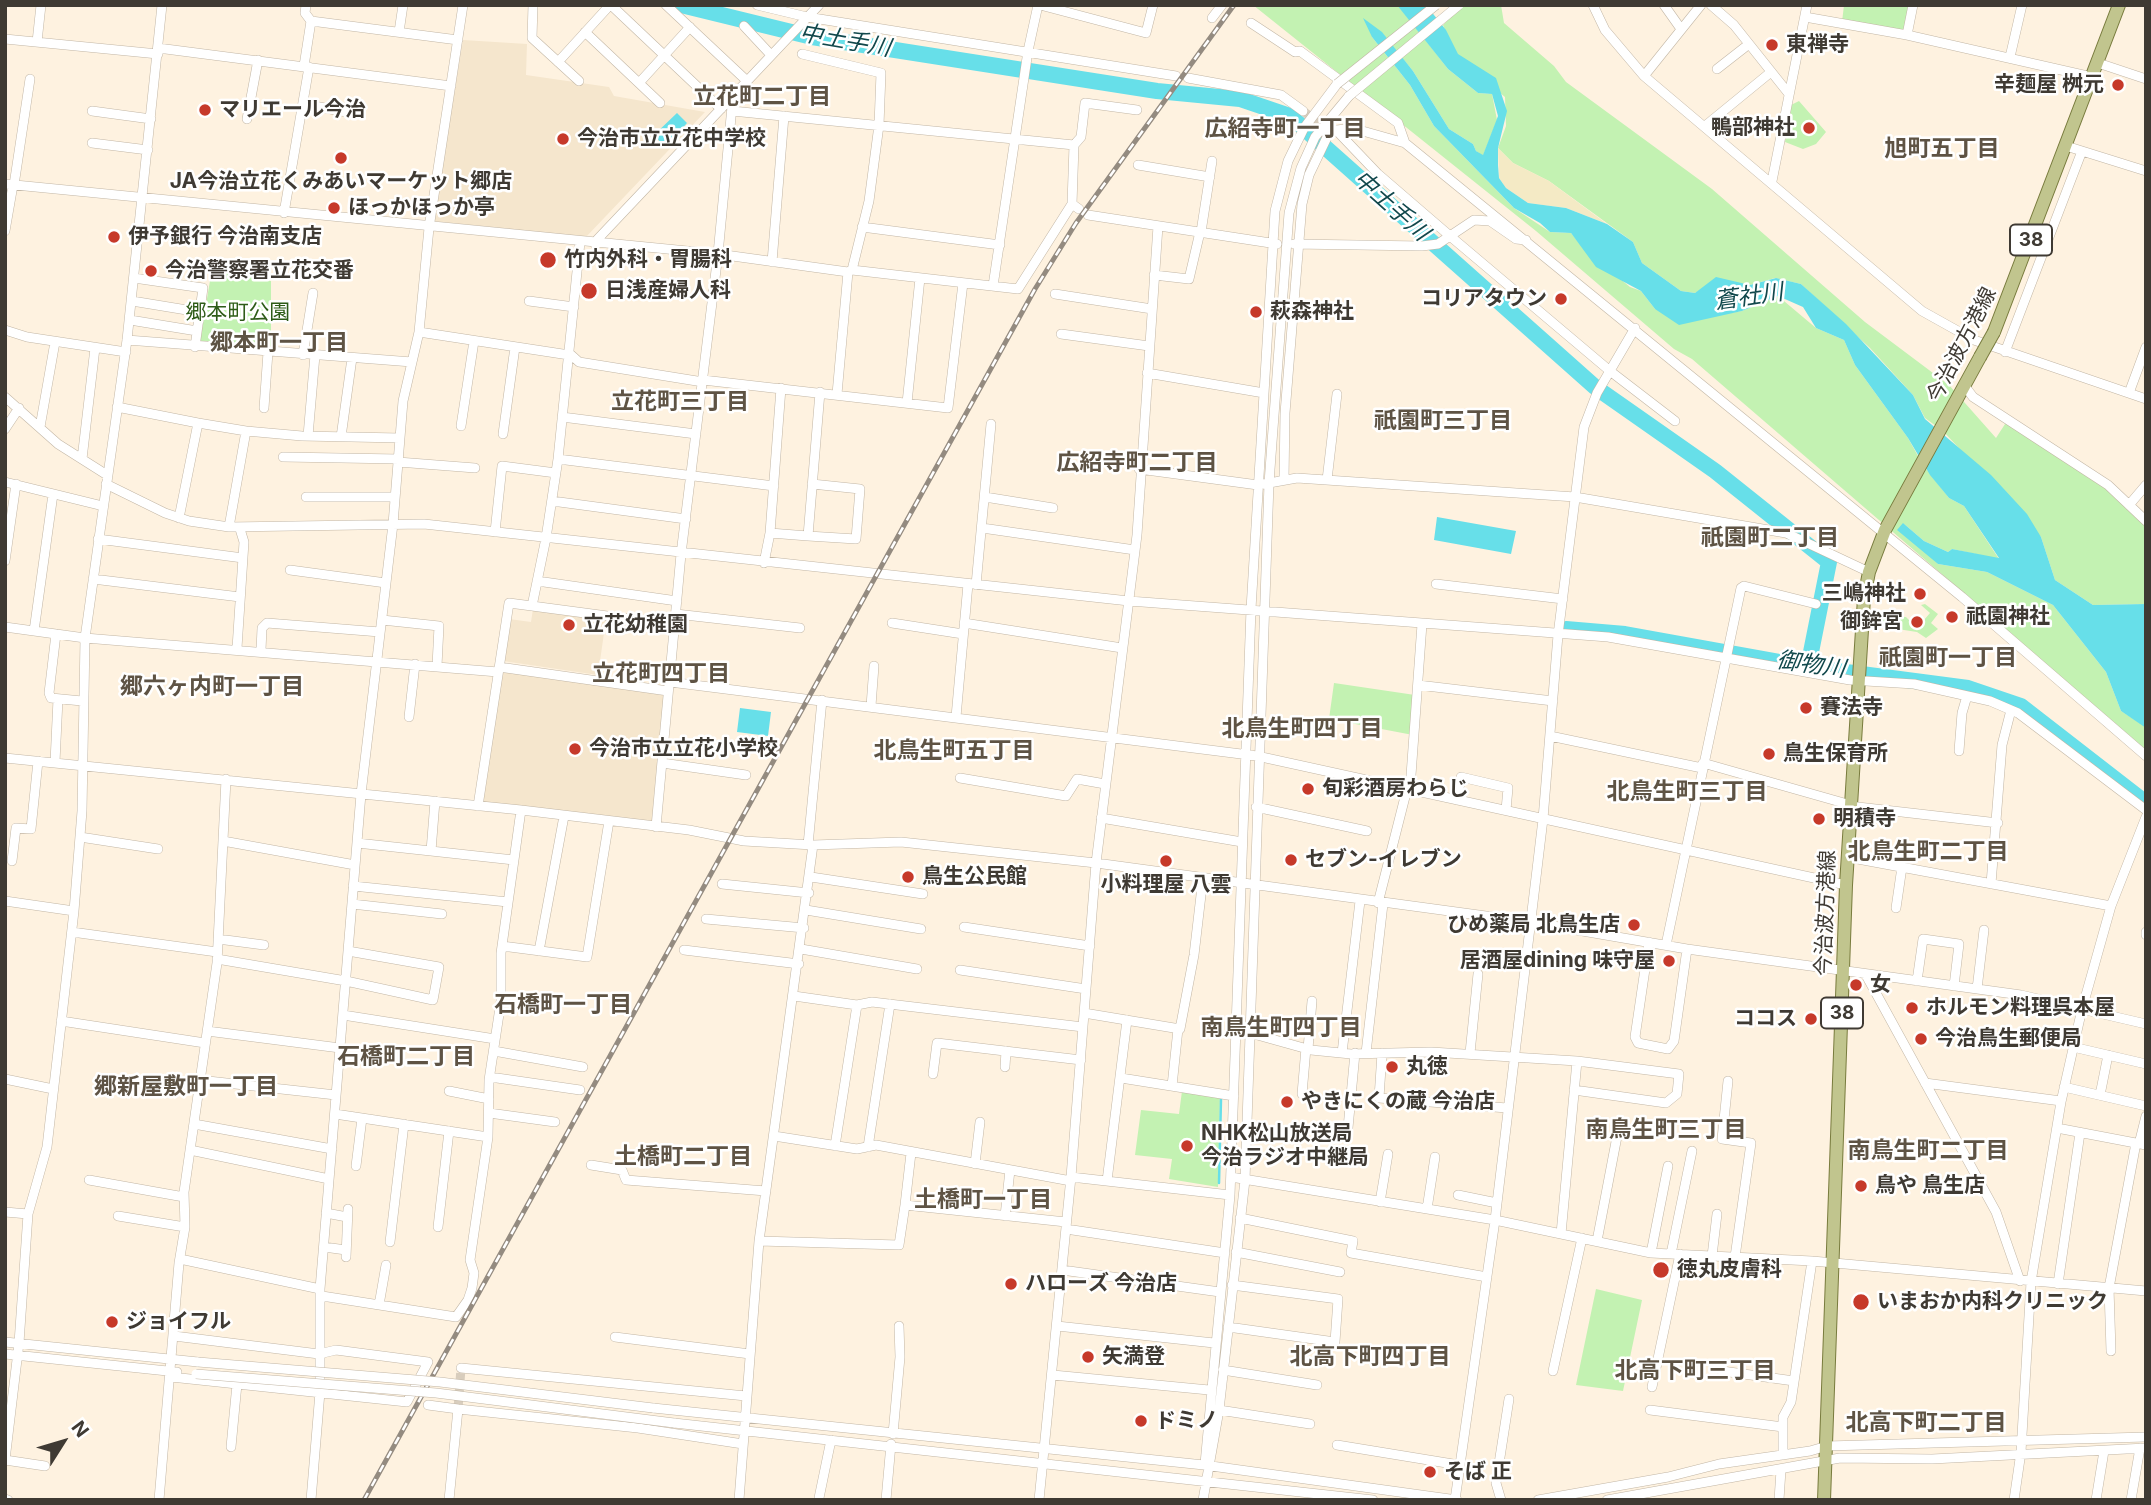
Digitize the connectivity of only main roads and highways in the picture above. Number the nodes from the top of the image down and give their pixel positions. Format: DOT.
graph roads {
  1 [pos="2119,5"];
  2 [pos="1824,1500"];
  1 -- 2 [label="main road, 今治波方港線 / 38, bridge"];
}
